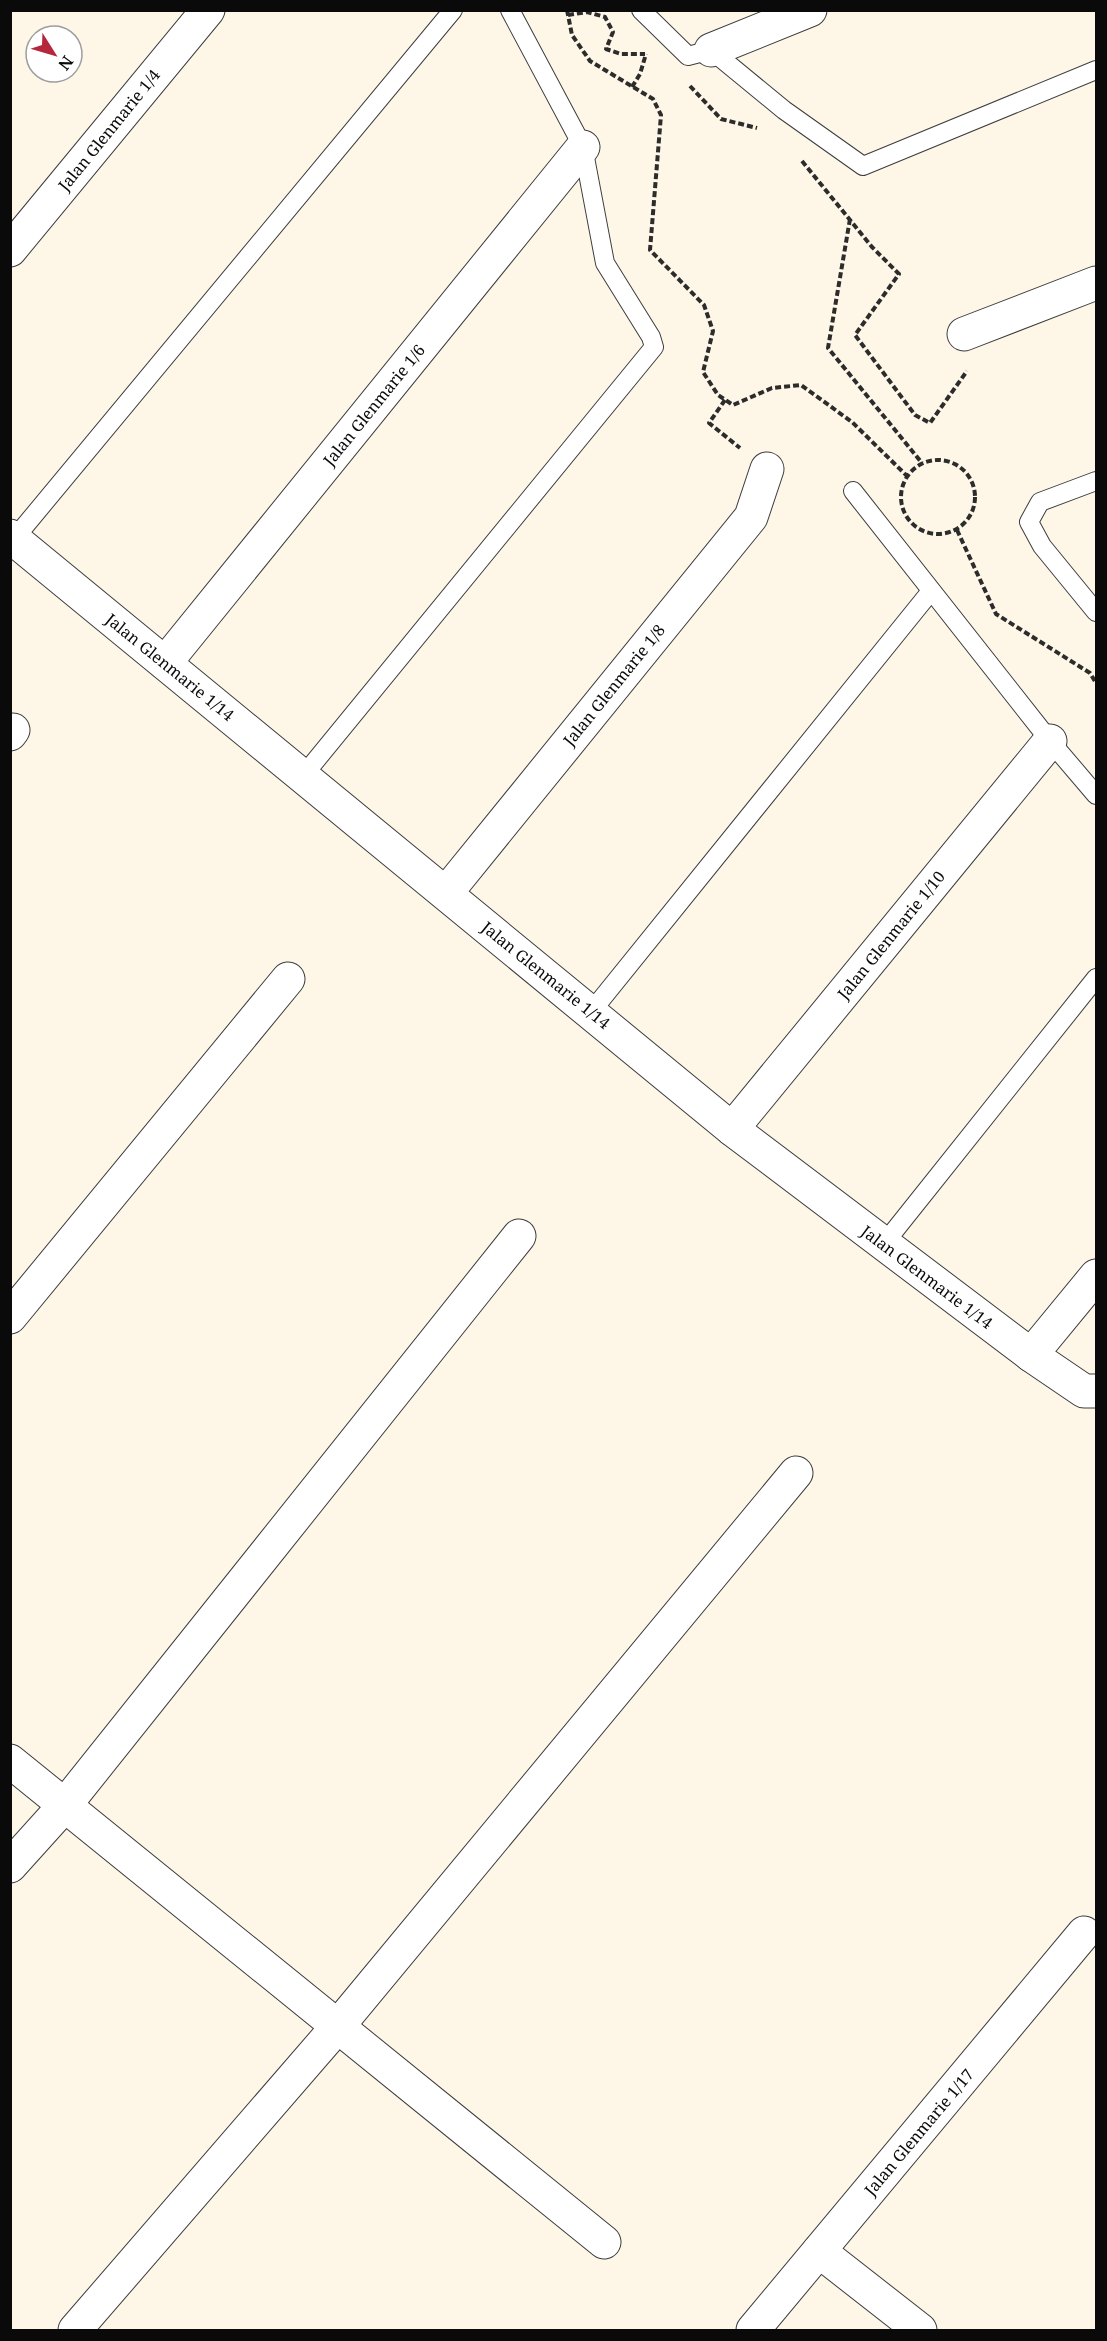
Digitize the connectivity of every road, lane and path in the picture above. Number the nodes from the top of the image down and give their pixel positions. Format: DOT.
graph roads {
  1 [pos="208,10"];
  2 [pos="453,10"];
  3 [pos="510,10"];
  4 [pos="641,10"];
  5 [pos="810,10"];
  6 [pos="568,13"];
  7 [pos="711,50"];
  8 [pos="652,53"];
  9 [pos="646,54"];
  10 [pos="1096,70"];
  11 [pos="682,78"];
  12 [pos="632,87"];
  13 [pos="767,130"];
  14 [pos="582,147"];
  15 [pos="800,159"];
  16 [pos="850,218"];
  17 [pos="10,250"];
  18 [pos="1096,283"];
  19 [pos="964,334"];
  20 [pos="725,399"];
  21 [pos="922,463"];
  22 [pos="767,469"];
  23 [pos="907,476"];
  24 [pos="1096,481"];
  25 [pos="853,491"];
  26 [pos="957,530"];
  27 [pos="12,537"];
  28 [pos="931,591"];
  29 [pos="1096,612"];
  30 [pos="165,663"];
  31 [pos="1096,683"];
  32 [pos="1050,741"];
  33 [pos="303,776"];
  34 [pos="1096,795"];
  35 [pos="446,893"];
  36 [pos="1096,978"];
  37 [pos="288,979"];
  38 [pos="591,1012"];
  39 [pos="732,1129"];
  40 [pos="519,1236"];
  41 [pos="883,1245"];
  42 [pos="1096,1276"];
  43 [pos="10,1317"];
  44 [pos="1031,1355"];
  45 [pos="1096,1391"];
  46 [pos="796,1473"];
  47 [pos="10,1761"];
  48 [pos="65,1805"];
  49 [pos="10,1866"];
  50 [pos="1084,1934"];
  51 [pos="338,2026"];
  52 [pos="604,2242"];
  53 [pos="819,2251"];
  54 [pos="75,2331"];
  55 [pos="753,2331"];
  56 [pos="920,2331"];
  1 -- 17 [label="street, Jalan Glenmarie 1/4"];
  2 -- 27 [label="lane"];
  3 -- 14 [label="lane"];
  4 -- 7 [label="lane"];
  5 -- 7 [label="street"];
  6 -- 9 [label="path"];
  6 -- 12 [label="path"];
  7 -- 10 [label="lane"];
  8 -- 9 [label="path"];
  9 -- 12 [label="path"];
  11 -- 13 [label="path"];
  12 -- 20 [label="path"];
  14 -- 30 [label="street, Jalan Glenmarie 1/6"];
  14 -- 33 [label="lane"];
  15 -- 16 [label="path"];
  16 -- 19 [label="path"];
  16 -- 21 [label="path"];
  18 -- 19 [label="street"];
  20 -- 22 [label="path"];
  20 -- 23 [label="path"];
  21 -- 23 [label="path"];
  21 -- 26 [label="path"];
  22 -- 35 [label="street, Jalan Glenmarie 1/8"];
  23 -- 26 [label="path"];
  24 -- 29 [label="lane"];
  25 -- 28 [label="lane"];
  26 -- 31 [label="path"];
  27 -- 30 [label="street, Jalan Glenmarie 1/14"];
  28 -- 32 [label="lane"];
  28 -- 38 [label="lane"];
  30 -- 33 [label="street, Jalan Glenmarie 1/14"];
  32 -- 34 [label="lane"];
  32 -- 39 [label="street, Jalan Glenmarie 1/10"];
  33 -- 35 [label="street, Jalan Glenmarie 1/14"];
  35 -- 38 [label="street, Jalan Glenmarie 1/14"];
  36 -- 41 [label="lane"];
  37 -- 43 [label="street"];
  38 -- 39 [label="street, Jalan Glenmarie 1/14"];
  39 -- 41 [label="street, Jalan Glenmarie 1/14"];
  40 -- 48 [label="street"];
  41 -- 44 [label="street, Jalan Glenmarie 1/14"];
  42 -- 44 [label="street"];
  44 -- 45 [label="street, Jalan Glenmarie 1/14"];
  46 -- 51 [label="street"];
  47 -- 48 [label="street"];
  48 -- 49 [label="street"];
  48 -- 51 [label="street"];
  50 -- 53 [label="street, Jalan Glenmarie 1/17"];
  51 -- 52 [label="street"];
  51 -- 54 [label="street"];
  53 -- 55 [label="street, Jalan Glenmarie 1/17"];
  53 -- 56 [label="street"];
}
